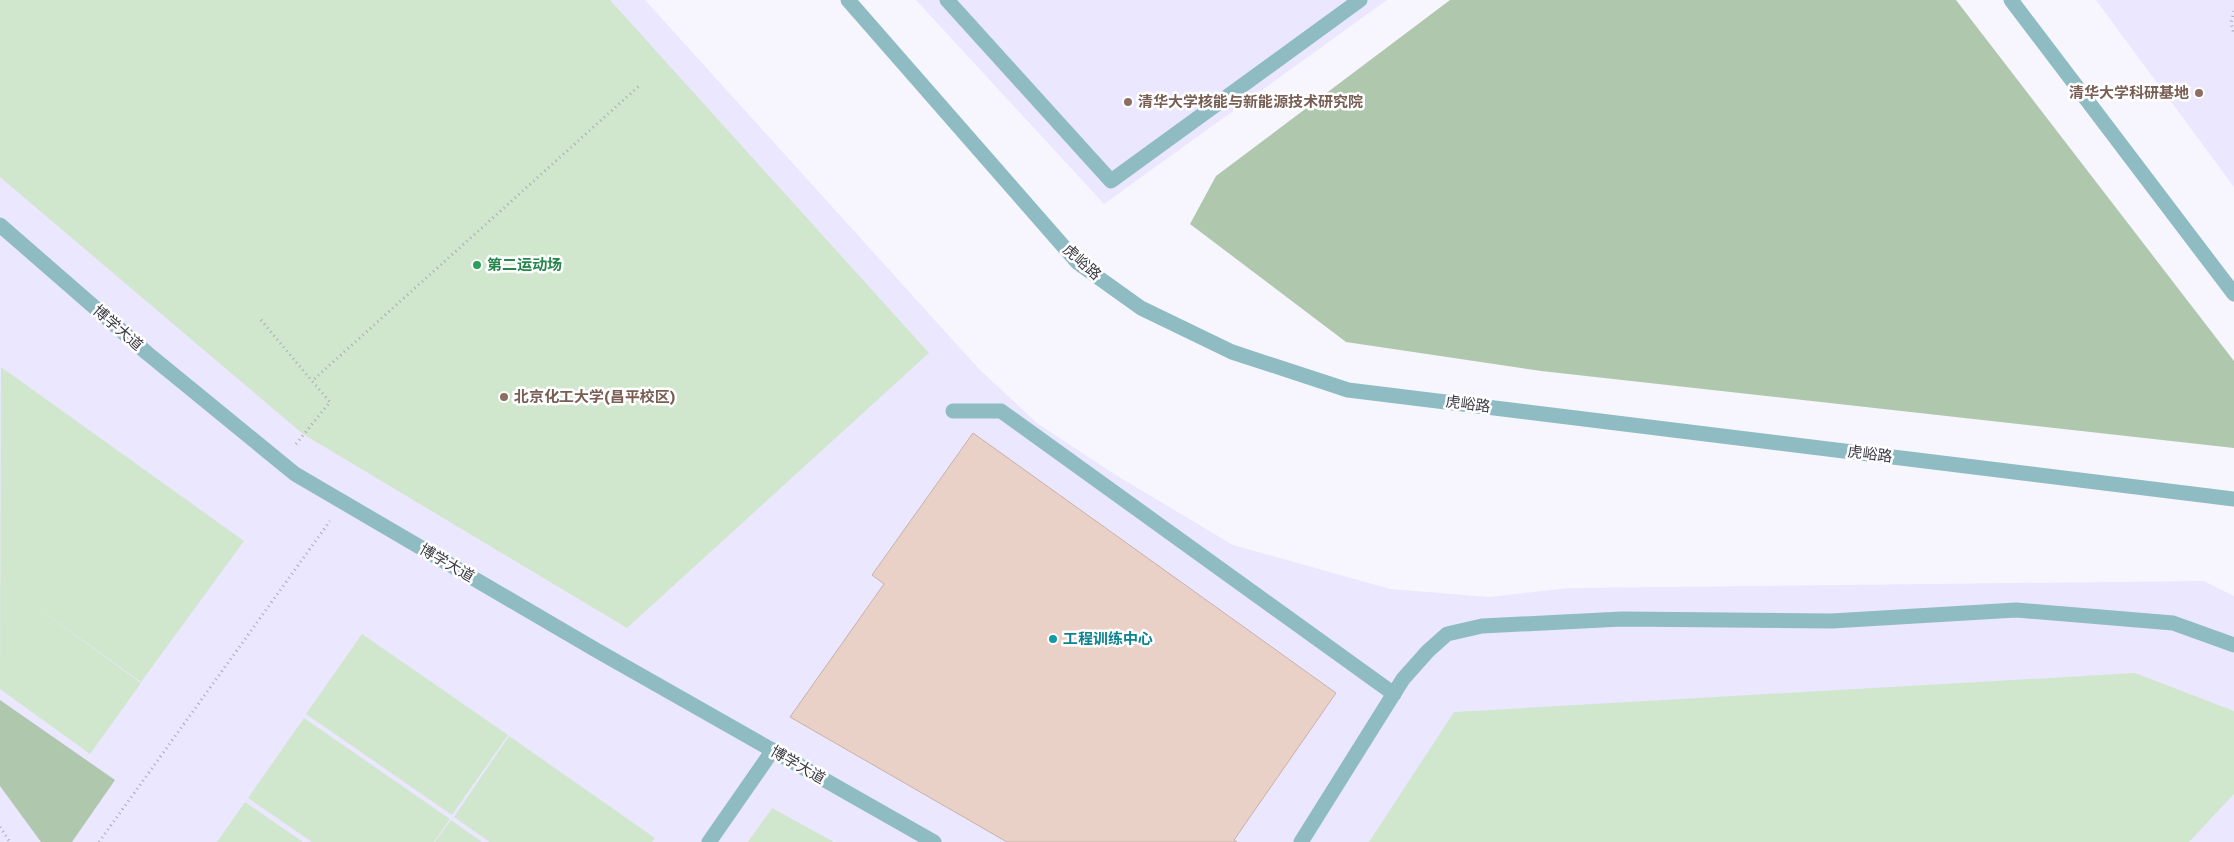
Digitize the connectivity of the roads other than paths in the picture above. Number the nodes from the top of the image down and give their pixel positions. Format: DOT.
graph roads {
  1 [pos="848,0"];
  2 [pos="947,0"];
  3 [pos="1360,0"];
  4 [pos="2011,0"];
  5 [pos="0,226"];
  6 [pos="2234,294"];
  7 [pos="953,411"];
  8 [pos="2234,499"];
  9 [pos="2234,646"];
  10 [pos="1394,694"];
  11 [pos="773,750"];
  12 [pos="709,842"];
  13 [pos="934,842"];
  14 [pos="1301,842"];
  1 -- 8 [label="street, 虎峪路"];
  2 -- 3 [label="street"];
  4 -- 6 [label="street"];
  5 -- 11 [label="street, 博学大道"];
  7 -- 10 [label="street"];
  9 -- 10 [label="street"];
  10 -- 14 [label="street"];
  11 -- 12 [label="street"];
  11 -- 13 [label="street, 博学大道"];
}
